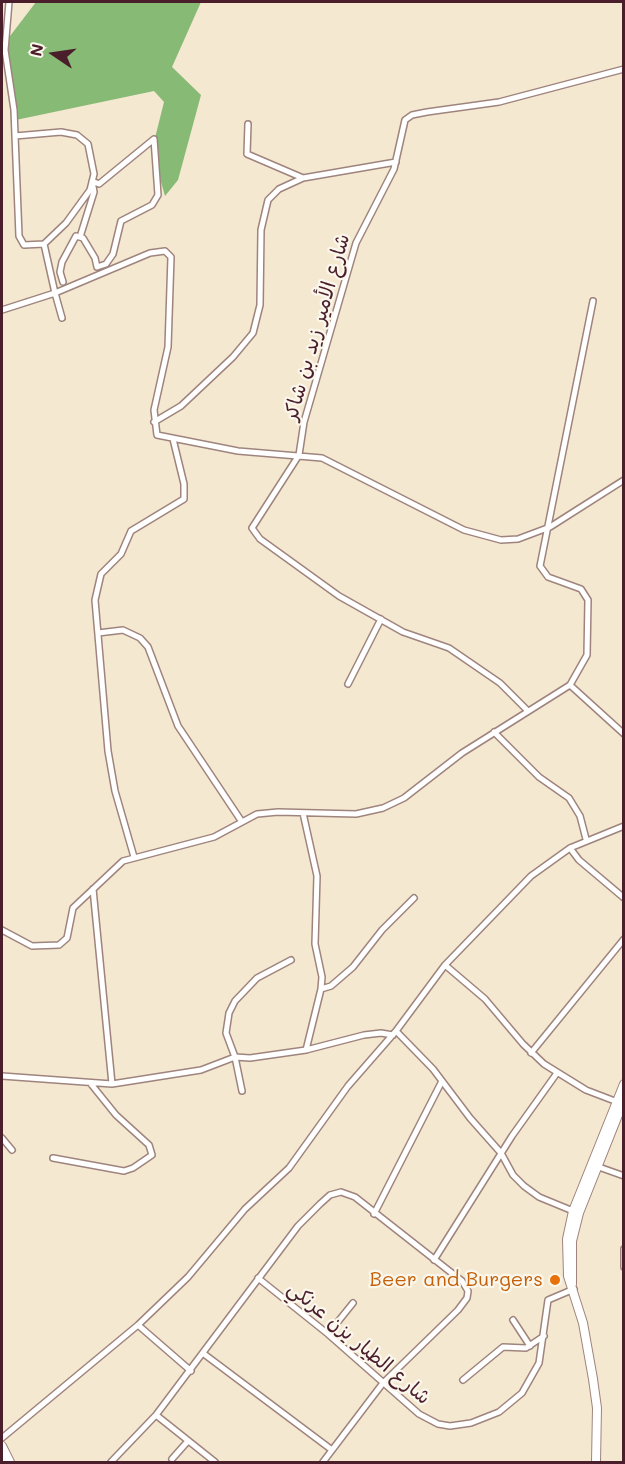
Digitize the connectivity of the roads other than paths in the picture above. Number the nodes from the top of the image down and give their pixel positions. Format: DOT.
graph roads {
  1 [pos="9,2"];
  2 [pos="3,51"];
  3 [pos="624,69"];
  4 [pos="248,124"];
  5 [pos="15,136"];
  6 [pos="396,162"];
  7 [pos="303,178"];
  8 [pos="92,181"];
  9 [pos="80,237"];
  10 [pos="44,244"];
  11 [pos="63,282"];
  12 [pos="55,293"];
  13 [pos="593,302"];
  14 [pos="2,310"];
  15 [pos="62,318"];
  16 [pos="154,422"];
  17 [pos="173,439"];
  18 [pos="299,455"];
  19 [pos="624,480"];
  20 [pos="550,527"];
  21 [pos="381,619"];
  22 [pos="98,633"];
  23 [pos="348,684"];
  24 [pos="570,685"];
  25 [pos="527,710"];
  26 [pos="494,732"];
  27 [pos="624,734"];
  28 [pos="303,813"];
  29 [pos="242,822"];
  30 [pos="624,826"];
  31 [pos="586,839"];
  32 [pos="570,848"];
  33 [pos="134,857"];
  34 [pos="93,889"];
  35 [pos="414,898"];
  36 [pos="624,898"];
  37 [pos="2,930"];
  38 [pos="624,939"];
  39 [pos="291,960"];
  40 [pos="445,965"];
  41 [pos="321,989"];
  42 [pos="394,1033"];
  43 [pos="306,1050"];
  44 [pos="531,1053"];
  45 [pos="234,1058"];
  46 [pos="557,1073"];
  47 [pos="2,1076"];
  48 [pos="442,1081"];
  49 [pos="91,1084"];
  50 [pos="112,1084"];
  51 [pos="624,1084"];
  52 [pos="242,1091"];
  53 [pos="621,1102"];
  54 [pos="2,1138"];
  55 [pos="12,1150"];
  56 [pos="501,1153"];
  57 [pos="53,1158"];
  58 [pos="596,1166"];
  59 [pos="624,1176"];
  60 [pos="573,1211"];
  61 [pos="374,1214"];
  62 [pos="624,1249"];
  63 [pos="434,1260"];
  64 [pos="624,1267"];
  65 [pos="258,1278"];
  66 [pos="573,1287"];
  67 [pos="353,1303"];
  68 [pos="513,1320"];
  69 [pos="138,1325"];
  70 [pos="328,1334"];
  71 [pos="544,1336"];
  72 [pos="530,1346"];
  73 [pos="204,1354"];
  74 [pos="191,1371"];
  75 [pos="463,1380"];
  76 [pos="383,1383"];
  77 [pos="156,1414"];
  78 [pos="2,1438"];
  79 [pos="188,1442"];
  80 [pos="2,1446"];
  81 [pos="332,1450"];
  82 [pos="172,1459"];
  83 [pos="10,1462"];
  84 [pos="111,1462"];
  85 [pos="215,1462"];
  86 [pos="323,1462"];
  87 [pos="596,1462"];
  1 -- 2 [label="street"];
  2 -- 5 [label="street"];
  3 -- 6 [label="street, شارع الأمير زيد بن شاكر"];
  4 -- 7 [label="street"];
  5 -- 8 [label="street"];
  5 -- 10 [label="street"];
  6 -- 7 [label="street"];
  6 -- 18 [label="street, شارع الأمير زيد بن شاكر"];
  7 -- 16 [label="street"];
  8 -- 9 [label="street"];
  8 -- 9 [label="street"];
  8 -- 10 [label="street"];
  9 -- 11 [label="street"];
  10 -- 12 [label="street"];
  12 -- 14 [label="street"];
  12 -- 15 [label="street"];
  12 -- 16 [label="street"];
  13 -- 20 [label="street"];
  16 -- 17 [label="street"];
  17 -- 18 [label="street"];
  17 -- 22 [label="street"];
  18 -- 20 [label="street"];
  18 -- 21 [label="street, شارع الأمير زيد بن شاكر"];
  19 -- 20 [label="street"];
  20 -- 24 [label="street"];
  21 -- 23 [label="street"];
  21 -- 25 [label="street"];
  22 -- 29 [label="street"];
  22 -- 33 [label="street"];
  24 -- 25 [label="street"];
  24 -- 27 [label="street"];
  25 -- 26 [label="street"];
  26 -- 28 [label="street"];
  26 -- 31 [label="street"];
  28 -- 29 [label="street"];
  28 -- 41 [label="street"];
  29 -- 33 [label="street"];
  30 -- 31 [label="street"];
  31 -- 32 [label="street"];
  32 -- 36 [label="street"];
  32 -- 40 [label="street"];
  33 -- 34 [label="street"];
  34 -- 37 [label="street"];
  34 -- 50 [label="street"];
  35 -- 41 [label="street"];
  38 -- 44 [label="street"];
  39 -- 45 [label="street"];
  40 -- 42 [label="street"];
  40 -- 44 [label="street"];
  41 -- 43 [label="street"];
  42 -- 43 [label="street"];
  42 -- 48 [label="street"];
  42 -- 69 [label="street"];
  43 -- 45 [label="street"];
  44 -- 46 [label="street"];
  45 -- 50 [label="street"];
  45 -- 52 [label="street"];
  46 -- 53 [label="street"];
  46 -- 56 [label="street"];
  47 -- 49 [label="street"];
  48 -- 56 [label="street"];
  48 -- 61 [label="street"];
  49 -- 50 [label="street"];
  49 -- 57 [label="street"];
  51 -- 53 [label="main road"];
  53 -- 58 [label="main road"];
  53 -- 60 [label="main road"];
  54 -- 55 [label="street"];
  56 -- 60 [label="street"];
  56 -- 63 [label="street"];
  58 -- 59 [label="street"];
  58 -- 66 [label="main road"];
  60 -- 66 [label="main road"];
  61 -- 63 [label="street"];
  61 -- 65 [label="street"];
  62 -- 64 [label="street"];
  63 -- 76 [label="street"];
  65 -- 70 [label="street, شارع الطيار يزن عرنكي"];
  65 -- 73 [label="street"];
  66 -- 71 [label="street, شارع الطيار يزن عرنكي"];
  66 -- 87 [label="main road"];
  67 -- 70 [label="street"];
  68 -- 72 [label="street"];
  69 -- 74 [label="street"];
  69 -- 78 [label="street"];
  70 -- 76 [label="street, شارع الطيار يزن عرنكي"];
  71 -- 72 [label="street"];
  71 -- 76 [label="street, شارع الطيار يزن عرنكي"];
  72 -- 75 [label="street"];
  73 -- 74 [label="street"];
  73 -- 81 [label="street"];
  74 -- 77 [label="street"];
  76 -- 81 [label="street"];
  77 -- 79 [label="street"];
  77 -- 84 [label="street"];
  79 -- 82 [label="street"];
  79 -- 85 [label="street"];
  80 -- 83 [label="main road"];
  81 -- 86 [label="street"];
}
